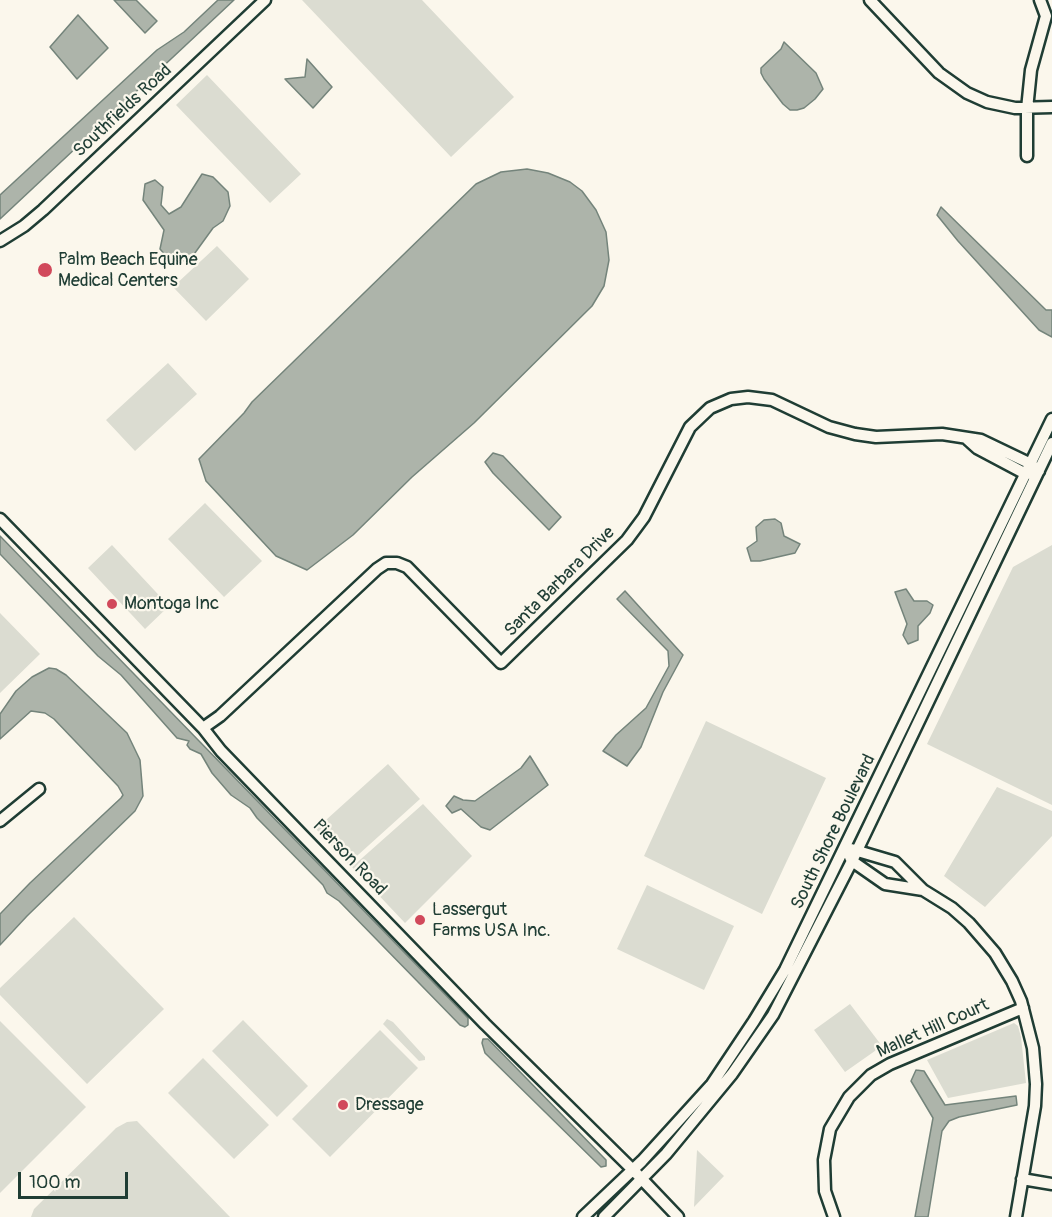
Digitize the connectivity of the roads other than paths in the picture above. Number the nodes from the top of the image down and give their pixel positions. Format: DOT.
graph roads {
  1 [pos="265,0"];
  2 [pos="870,0"];
  3 [pos="1040,0"];
  4 [pos="1052,107"];
  5 [pos="1027,109"];
  6 [pos="1027,156"];
  7 [pos="0,241"];
  8 [pos="1052,419"];
  9 [pos="1052,443"];
  10 [pos="1032,470"];
  11 [pos="0,519"];
  12 [pos="203,728"];
  13 [pos="39,789"];
  14 [pos="0,821"];
  15 [pos="845,849"];
  16 [pos="857,850"];
  17 [pos="852,861"];
  18 [pos="923,890"];
  19 [pos="1023,1008"];
  20 [pos="633,1170"];
  21 [pos="642,1179"];
  22 [pos="1022,1179"];
  23 [pos="1052,1184"];
  24 [pos="583,1217"];
  25 [pos="604,1217"];
  26 [pos="678,1217"];
  27 [pos="834,1217"];
  28 [pos="1016,1217"];
  1 -- 7 [label="street, Southfields Road"];
  2 -- 5 [label="street"];
  3 -- 5 [label="street"];
  4 -- 5 [label="street"];
  5 -- 6 [label="street"];
  8 -- 10 [label="street, South Shore Boulevard"];
  9 -- 10 [label="street, South Shore Boulevard"];
  10 -- 12 [label="street, Santa Barbara Drive"];
  10 -- 15 [label="street, South Shore Boulevard"];
  10 -- 16 [label="street, South Shore Boulevard"];
  11 -- 12 [label="street, Pierson Road"];
  12 -- 20 [label="street, Pierson Road"];
  13 -- 14 [label="street"];
  15 -- 16 [label="street"];
  15 -- 17 [label="street"];
  15 -- 20 [label="street, South Shore Boulevard"];
  16 -- 17 [label="street, South Shore Boulevard"];
  16 -- 18 [label="street"];
  17 -- 18 [label="street"];
  17 -- 21 [label="street, South Shore Boulevard"];
  18 -- 19 [label="street"];
  19 -- 22 [label="street"];
  19 -- 27 [label="street, Mallet Hill Court"];
  20 -- 21 [label="street, Pierson Road"];
  20 -- 24 [label="street, South Shore Boulevard"];
  21 -- 25 [label="street, South Shore Boulevard"];
  21 -- 26 [label="street, Pierson Road"];
  22 -- 23 [label="street"];
  22 -- 28 [label="street"];
}
